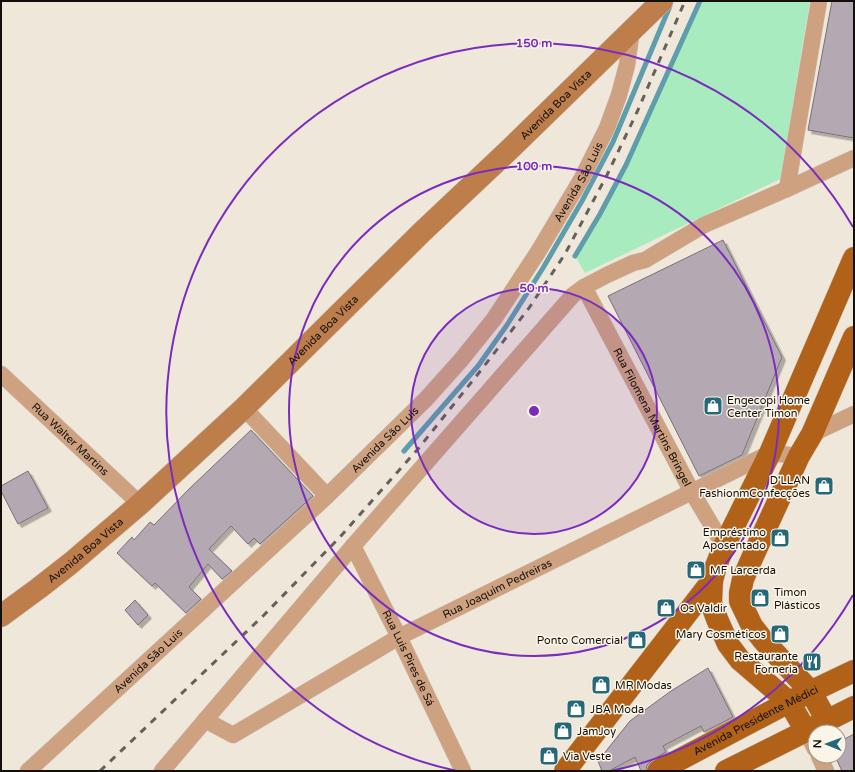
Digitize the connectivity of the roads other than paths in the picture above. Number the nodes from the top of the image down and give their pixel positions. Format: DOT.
graph roads {
  1 [pos="662,1"];
  2 [pos="819,1"];
  3 [pos="632,30"];
  4 [pos="854,158"];
  5 [pos="787,189"];
  6 [pos="854,258"];
  7 [pos="584,287"];
  8 [pos="854,337"];
  9 [pos="1,374"];
  10 [pos="244,408"];
  11 [pos="854,414"];
  12 [pos="812,434"];
  13 [pos="770,453"];
  14 [pos="800,456"];
  15 [pos="692,492"];
  16 [pos="327,496"];
  17 [pos="140,504"];
  18 [pos="353,546"];
  19 [pos="724,546"];
  20 [pos="712,581"];
  21 [pos="1,616"];
  22 [pos="399,636"];
  23 [pos="854,671"];
  24 [pos="811,692"];
  25 [pos="789,702"];
  26 [pos="854,707"];
  27 [pos="205,720"];
  28 [pos="827,721"];
  29 [pos="824,724"];
  30 [pos="807,735"];
  31 [pos="807,741"];
  32 [pos="28,771"];
  33 [pos="162,771"];
  34 [pos="463,771"];
  35 [pos="565,771"];
  36 [pos="658,771"];
  37 [pos="726,771"];
  1 -- 3 [label="street, Avenida Boa Vista"];
  2 -- 5 [label="street"];
  3 -- 10 [label="street, Avenida Boa Vista"];
  3 -- 16 [label="street, Avenida São Luis"];
  4 -- 5 [label="street"];
  5 -- 7 [label="street"];
  6 -- 13 [label="main road"];
  7 -- 15 [label="street, Rua Filomena Martins Bringel"];
  7 -- 18 [label="street"];
  8 -- 12 [label="main road"];
  9 -- 17 [label="street, Rua Walter Martins"];
  10 -- 16 [label="street"];
  10 -- 17 [label="street, Avenida Boa Vista"];
  11 -- 12 [label="street"];
  12 -- 14 [label="main road"];
  13 -- 14 [label="street"];
  13 -- 15 [label="street, Rua Joaquim Pedreiras"];
  13 -- 19 [label="main road"];
  14 -- 24 [label="main road"];
  15 -- 19 [label="street, Rua Filomena Martins Bringel"];
  15 -- 22 [label="street, Rua Joaquim Pedreiras"];
  16 -- 32 [label="street, Avenida São Luis"];
  17 -- 21 [label="street, Avenida Boa Vista"];
  18 -- 22 [label="street, Rua Luis Pires de Sá"];
  18 -- 27 [label="street"];
  19 -- 20 [label="main road"];
  20 -- 25 [label="main road"];
  20 -- 35 [label="main road"];
  22 -- 27 [label="street, Rua Joaquim Pedreiras"];
  22 -- 34 [label="street, Rua Luis Pires de Sá"];
  23 -- 24 [label="main road, Avenida Presidente Médici"];
  24 -- 25 [label="main road, Avenida Presidente Médici"];
  24 -- 28 [label="main road"];
  25 -- 30 [label="main road"];
  25 -- 36 [label="main road, Avenida Presidente Médici"];
  26 -- 28 [label="main road"];
  27 -- 33 [label="street"];
  28 -- 29 [label="main road"];
  31 -- 37 [label="main road"];
}
